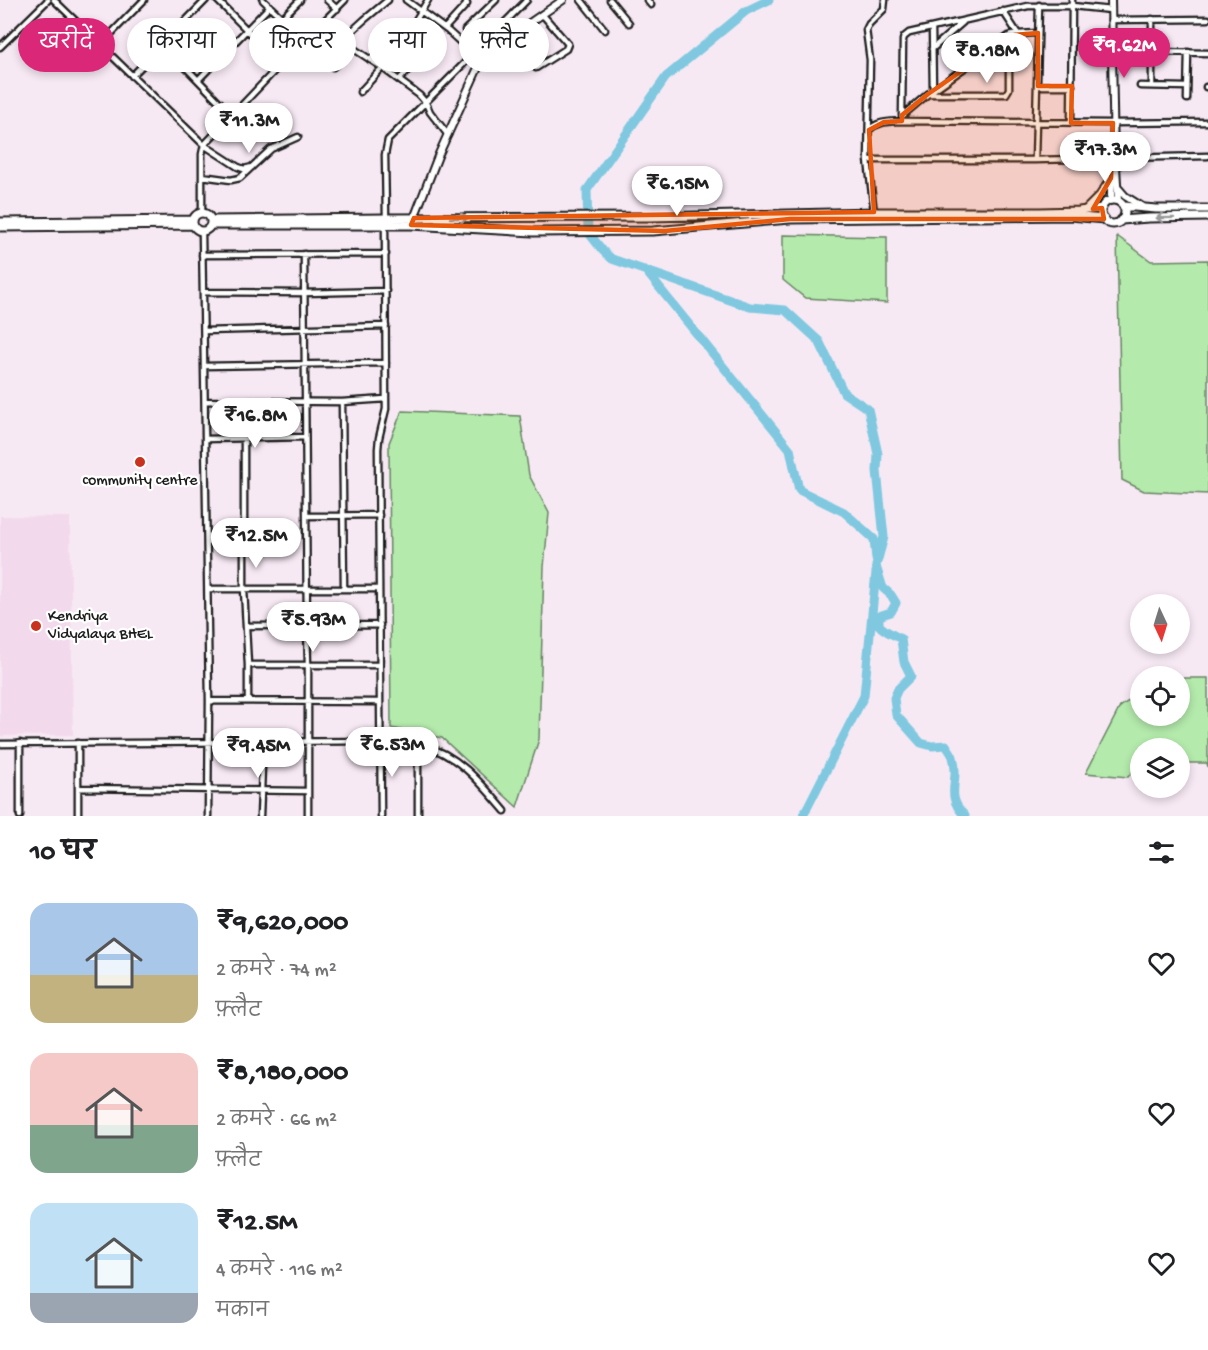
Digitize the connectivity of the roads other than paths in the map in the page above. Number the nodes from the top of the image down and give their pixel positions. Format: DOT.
graph roads {
  1 [pos="48,0"];
  2 [pos="54,0"];
  3 [pos="206,0"];
  4 [pos="217,0"];
  5 [pos="263,0"];
  6 [pos="300,0"];
  7 [pos="327,0"];
  8 [pos="345,0"];
  9 [pos="388,0"];
  10 [pos="406,0"];
  11 [pos="428,0"];
  12 [pos="465,0"];
  13 [pos="496,0"];
  14 [pos="527,0"];
  15 [pos="563,0"];
  16 [pos="581,0"];
  17 [pos="610,0"];
  18 [pos="647,0"];
  19 [pos="885,0"];
  20 [pos="1111,0"];
  21 [pos="140,1"];
  22 [pos="1072,3"];
  23 [pos="651,5"];
  24 [pos="1039,5"];
  25 [pos="270,6"];
  26 [pos="337,9"];
  27 [pos="1111,10"];
  28 [pos="421,11"];
  29 [pos="1003,11"];
  30 [pos="542,14"];
  31 [pos="72,18"];
  32 [pos="188,18"];
  33 [pos="282,18"];
  34 [pos="327,18"];
  35 [pos="417,18"];
  36 [pos="431,18"];
  37 [pos="477,18"];
  38 [pos="509,18"];
  39 [pos="536,18"];
  40 [pos="545,18"];
  41 [pos="1152,19"];
  42 [pos="1208,19"];
  43 [pos="966,20"];
  44 [pos="1111,20"];
  45 [pos="549,22"];
  46 [pos="629,23"];
  47 [pos="447,26"];
  48 [pos="356,27"];
  49 [pos="115,28"];
  50 [pos="932,28"];
  51 [pos="247,29"];
  52 [pos="447,30"];
  53 [pos="605,30"];
  54 [pos="1038,33"];
  55 [pos="1018,34"];
  56 [pos="1009,36"];
  57 [pos="459,41"];
  58 [pos="0,47"];
  59 [pos="932,50"];
  60 [pos="1153,52"];
  61 [pos="1188,52"];
  62 [pos="1208,52"];
  63 [pos="115,60"];
  64 [pos="549,60"];
  65 [pos="459,69"];
  66 [pos="136,72"];
  67 [pos="190,72"];
  68 [pos="273,72"];
  69 [pos="381,72"];
  70 [pos="388,72"];
  71 [pos="406,72"];
  72 [pos="476,72"];
  73 [pos="132,76"];
  74 [pos="198,80"];
  75 [pos="399,80"];
  76 [pos="1038,86"];
  77 [pos="1072,86"];
  78 [pos="1140,86"];
  79 [pos="1152,86"];
  80 [pos="1187,87"];
  81 [pos="360,92"];
  82 [pos="931,93"];
  83 [pos="1187,99"];
  84 [pos="426,103"];
  85 [pos="232,114"];
  86 [pos="902,118"];
  87 [pos="1036,122"];
  88 [pos="1208,122"];
  89 [pos="1071,123"];
  90 [pos="1113,123"];
  91 [pos="868,130"];
  92 [pos="448,135"];
  93 [pos="297,137"];
  94 [pos="204,145"];
  95 [pos="1208,156"];
  96 [pos="1114,158"];
  97 [pos="868,160"];
  98 [pos="1035,160"];
  99 [pos="252,167"];
  100 [pos="202,176"];
  101 [pos="1111,178"];
  102 [pos="1117,186"];
  103 [pos="1117,202"];
  104 [pos="1102,208"];
  105 [pos="1146,209"];
  106 [pos="1208,209"];
  107 [pos="1085,210"];
  108 [pos="874,212"];
  109 [pos="202,213"];
  110 [pos="1208,218"];
  111 [pos="1104,219"];
  112 [pos="1121,220"];
  113 [pos="386,221"];
  114 [pos="413,221"];
  115 [pos="0,222"];
  116 [pos="211,222"];
  117 [pos="193,223"];
  118 [pos="0,227"];
  119 [pos="202,232"];
  120 [pos="304,254"];
  121 [pos="386,254"];
  122 [pos="202,255"];
  123 [pos="386,291"];
  124 [pos="203,292"];
  125 [pos="304,293"];
  126 [pos="386,326"];
  127 [pos="304,328"];
  128 [pos="204,331"];
  129 [pos="386,363"];
  130 [pos="304,364"];
  131 [pos="204,366"];
  132 [pos="386,399"];
  133 [pos="205,401"];
  134 [pos="305,401"];
  135 [pos="342,402"];
  136 [pos="305,437"];
  137 [pos="244,438"];
  138 [pos="205,440"];
  139 [pos="343,514"];
  140 [pos="379,515"];
  141 [pos="307,516"];
  142 [pos="208,589"];
  143 [pos="244,589"];
  144 [pos="306,589"];
  145 [pos="344,589"];
  146 [pos="379,589"];
  147 [pos="380,625"];
  148 [pos="246,626"];
  149 [pos="307,626"];
  150 [pos="248,665"];
  151 [pos="308,665"];
  152 [pos="379,665"];
  153 [pos="209,700"];
  154 [pos="248,700"];
  155 [pos="308,701"];
  156 [pos="379,702"];
  157 [pos="308,741"];
  158 [pos="381,741"];
  159 [pos="208,742"];
  160 [pos="263,742"];
  161 [pos="20,743"];
  162 [pos="78,743"];
  163 [pos="0,744"];
  164 [pos="418,744"];
  165 [pos="78,788"];
  166 [pos="208,789"];
  167 [pos="261,790"];
  168 [pos="308,791"];
  169 [pos="505,811"];
  170 [pos="20,816"];
  171 [pos="78,816"];
  172 [pos="208,816"];
  173 [pos="260,816"];
  174 [pos="308,816"];
  175 [pos="381,816"];
  176 [pos="418,816"];
  1 -- 58 [label="street"];
  2 -- 31 [label="street"];
  3 -- 32 [label="street"];
  4 -- 51 [label="street"];
  5 -- 25 [label="street"];
  6 -- 33 [label="street"];
  7 -- 26 [label="street"];
  8 -- 26 [label="street"];
  9 -- 48 [label="street"];
  10 -- 28 [label="street"];
  11 -- 28 [label="street"];
  12 -- 47 [label="street"];
  13 -- 37 [label="street"];
  14 -- 38 [label="street"];
  15 -- 30 [label="street"];
  16 -- 53 [label="street"];
  17 -- 46 [label="street"];
  18 -- 23 [label="street"];
  19 -- 91 [label="street"];
  20 -- 27 [label="street"];
  21 -- 49 [label="street"];
  22 -- 24 [label="street"];
  22 -- 27 [label="street"];
  22 -- 77 [label="street"];
  24 -- 29 [label="street"];
  24 -- 54 [label="street"];
  25 -- 33 [label="street"];
  25 -- 51 [label="street"];
  26 -- 34 [label="street"];
  27 -- 44 [label="street"];
  28 -- 35 [label="street"];
  28 -- 36 [label="street"];
  29 -- 43 [label="street"];
  29 -- 55 [label="street"];
  30 -- 39 [label="street"];
  30 -- 40 [label="street"];
  41 -- 42 [label="street"];
  41 -- 44 [label="street"];
  41 -- 60 [label="street"];
  43 -- 50 [label="street"];
  43 -- 59 [label="street"];
  44 -- 90 [label="street"];
  45 -- 64 [label="street"];
  50 -- 59 [label="street"];
  50 -- 86 [label="street"];
  51 -- 74 [label="street"];
  52 -- 57 [label="street"];
  54 -- 55 [label="street"];
  54 -- 76 [label="street"];
  55 -- 56 [label="street"];
  56 -- 82 [label="street"];
  56 -- 82 [label="street"];
  59 -- 82 [label="street"];
  60 -- 61 [label="street"];
  60 -- 79 [label="street"];
  61 -- 62 [label="street"];
  61 -- 80 [label="street"];
  63 -- 73 [label="street"];
  65 -- 84 [label="street"];
  66 -- 73 [label="street"];
  67 -- 74 [label="street"];
  68 -- 85 [label="street"];
  69 -- 81 [label="street"];
  70 -- 75 [label="street"];
  71 -- 75 [label="street"];
  72 -- 92 [label="street"];
  73 -- 94 [label="street"];
  74 -- 85 [label="street"];
  75 -- 84 [label="street"];
  76 -- 77 [label="street"];
  76 -- 87 [label="street"];
  77 -- 89 [label="street"];
  78 -- 79 [label="street"];
  79 -- 80 [label="street"];
  80 -- 83 [label="street"];
  82 -- 86 [label="street"];
  84 -- 92 [label="street"];
  84 -- 113 [label="street"];
  85 -- 94 [label="street"];
  86 -- 87 [label="street"];
  86 -- 91 [label="street"];
  87 -- 89 [label="street"];
  87 -- 98 [label="street"];
  88 -- 90 [label="street"];
  89 -- 90 [label="street"];
  90 -- 96 [label="street"];
  91 -- 97 [label="street"];
  92 -- 114 [label="street"];
  93 -- 99 [label="street"];
  94 -- 99 [label="street"];
  94 -- 100 [label="street"];
  95 -- 96 [label="street"];
  96 -- 98 [label="street"];
  96 -- 101 [label="street"];
  96 -- 102 [label="street"];
  97 -- 98 [label="street"];
  97 -- 108 [label="street"];
  99 -- 100 [label="street"];
  100 -- 109 [label="street"];
  101 -- 103 [label="street"];
  101 -- 107 [label="street"];
  102 -- 103 [label="street"];
  102 -- 105 [label="street"];
  103 -- 104 [label="main road"];
  103 -- 105 [label="main road"];
  103 -- 112 [label="main road"];
  104 -- 107 [label="main road"];
  104 -- 111 [label="main road"];
  105 -- 106 [label="main road"];
  107 -- 108 [label="main road"];
  114 -- 108 [label="main road, one-way"];
  109 -- 116 [label="main road"];
  109 -- 117 [label="main road"];
  110 -- 112 [label="main road, one-way"];
  111 -- 112 [label="main road"];
  111 -- 114 [label="main road"];
  113 -- 114 [label="main road"];
  113 -- 116 [label="main road"];
  113 -- 121 [label="street"];
  115 -- 117 [label="main road"];
  116 -- 119 [label="main road"];
  117 -- 118 [label="main road"];
  117 -- 119 [label="main road"];
  119 -- 122 [label="street"];
  120 -- 121 [label="street"];
  120 -- 122 [label="street"];
  120 -- 125 [label="street"];
  121 -- 123 [label="street"];
  122 -- 124 [label="street"];
  123 -- 125 [label="street"];
  123 -- 126 [label="street"];
  124 -- 125 [label="street"];
  124 -- 128 [label="street"];
  125 -- 127 [label="street"];
  126 -- 127 [label="street"];
  126 -- 129 [label="street"];
  127 -- 128 [label="street"];
  127 -- 130 [label="street"];
  128 -- 131 [label="street"];
  129 -- 130 [label="street"];
  129 -- 132 [label="street"];
  130 -- 131 [label="street"];
  130 -- 134 [label="street"];
  131 -- 133 [label="street"];
  132 -- 135 [label="street"];
  132 -- 140 [label="street"];
  133 -- 134 [label="street"];
  133 -- 138 [label="street"];
  134 -- 135 [label="street"];
  134 -- 136 [label="street"];
  135 -- 139 [label="street"];
  136 -- 137 [label="street"];
  136 -- 141 [label="street"];
  137 -- 138 [label="street"];
  137 -- 143 [label="street"];
  138 -- 142 [label="street"];
  139 -- 140 [label="street"];
  139 -- 141 [label="street"];
  139 -- 145 [label="street"];
  140 -- 146 [label="street"];
  141 -- 144 [label="street"];
  142 -- 143 [label="street"];
  142 -- 153 [label="street"];
  143 -- 144 [label="street"];
  143 -- 148 [label="street"];
  144 -- 145 [label="street"];
  144 -- 149 [label="street"];
  145 -- 146 [label="street"];
  146 -- 147 [label="street"];
  147 -- 149 [label="street"];
  147 -- 152 [label="street"];
  148 -- 149 [label="street"];
  148 -- 150 [label="street"];
  149 -- 151 [label="street"];
  150 -- 151 [label="street"];
  150 -- 154 [label="street"];
  151 -- 152 [label="street"];
  151 -- 155 [label="street"];
  152 -- 156 [label="street"];
  153 -- 154 [label="street"];
  153 -- 159 [label="street"];
  154 -- 155 [label="street"];
  155 -- 156 [label="street"];
  155 -- 157 [label="street"];
  156 -- 158 [label="street"];
  157 -- 158 [label="street"];
  157 -- 160 [label="street"];
  157 -- 168 [label="street"];
  158 -- 164 [label="street"];
  158 -- 175 [label="street"];
  159 -- 160 [label="street"];
  159 -- 162 [label="street"];
  159 -- 166 [label="street"];
  160 -- 167 [label="street"];
  161 -- 162 [label="street"];
  161 -- 163 [label="street"];
  161 -- 170 [label="street"];
  162 -- 165 [label="street"];
  164 -- 169 [label="street"];
  164 -- 176 [label="street"];
  165 -- 166 [label="street"];
  165 -- 171 [label="street"];
  166 -- 167 [label="street"];
  166 -- 172 [label="street"];
  167 -- 168 [label="street"];
  167 -- 173 [label="street"];
  168 -- 174 [label="street"];
}
